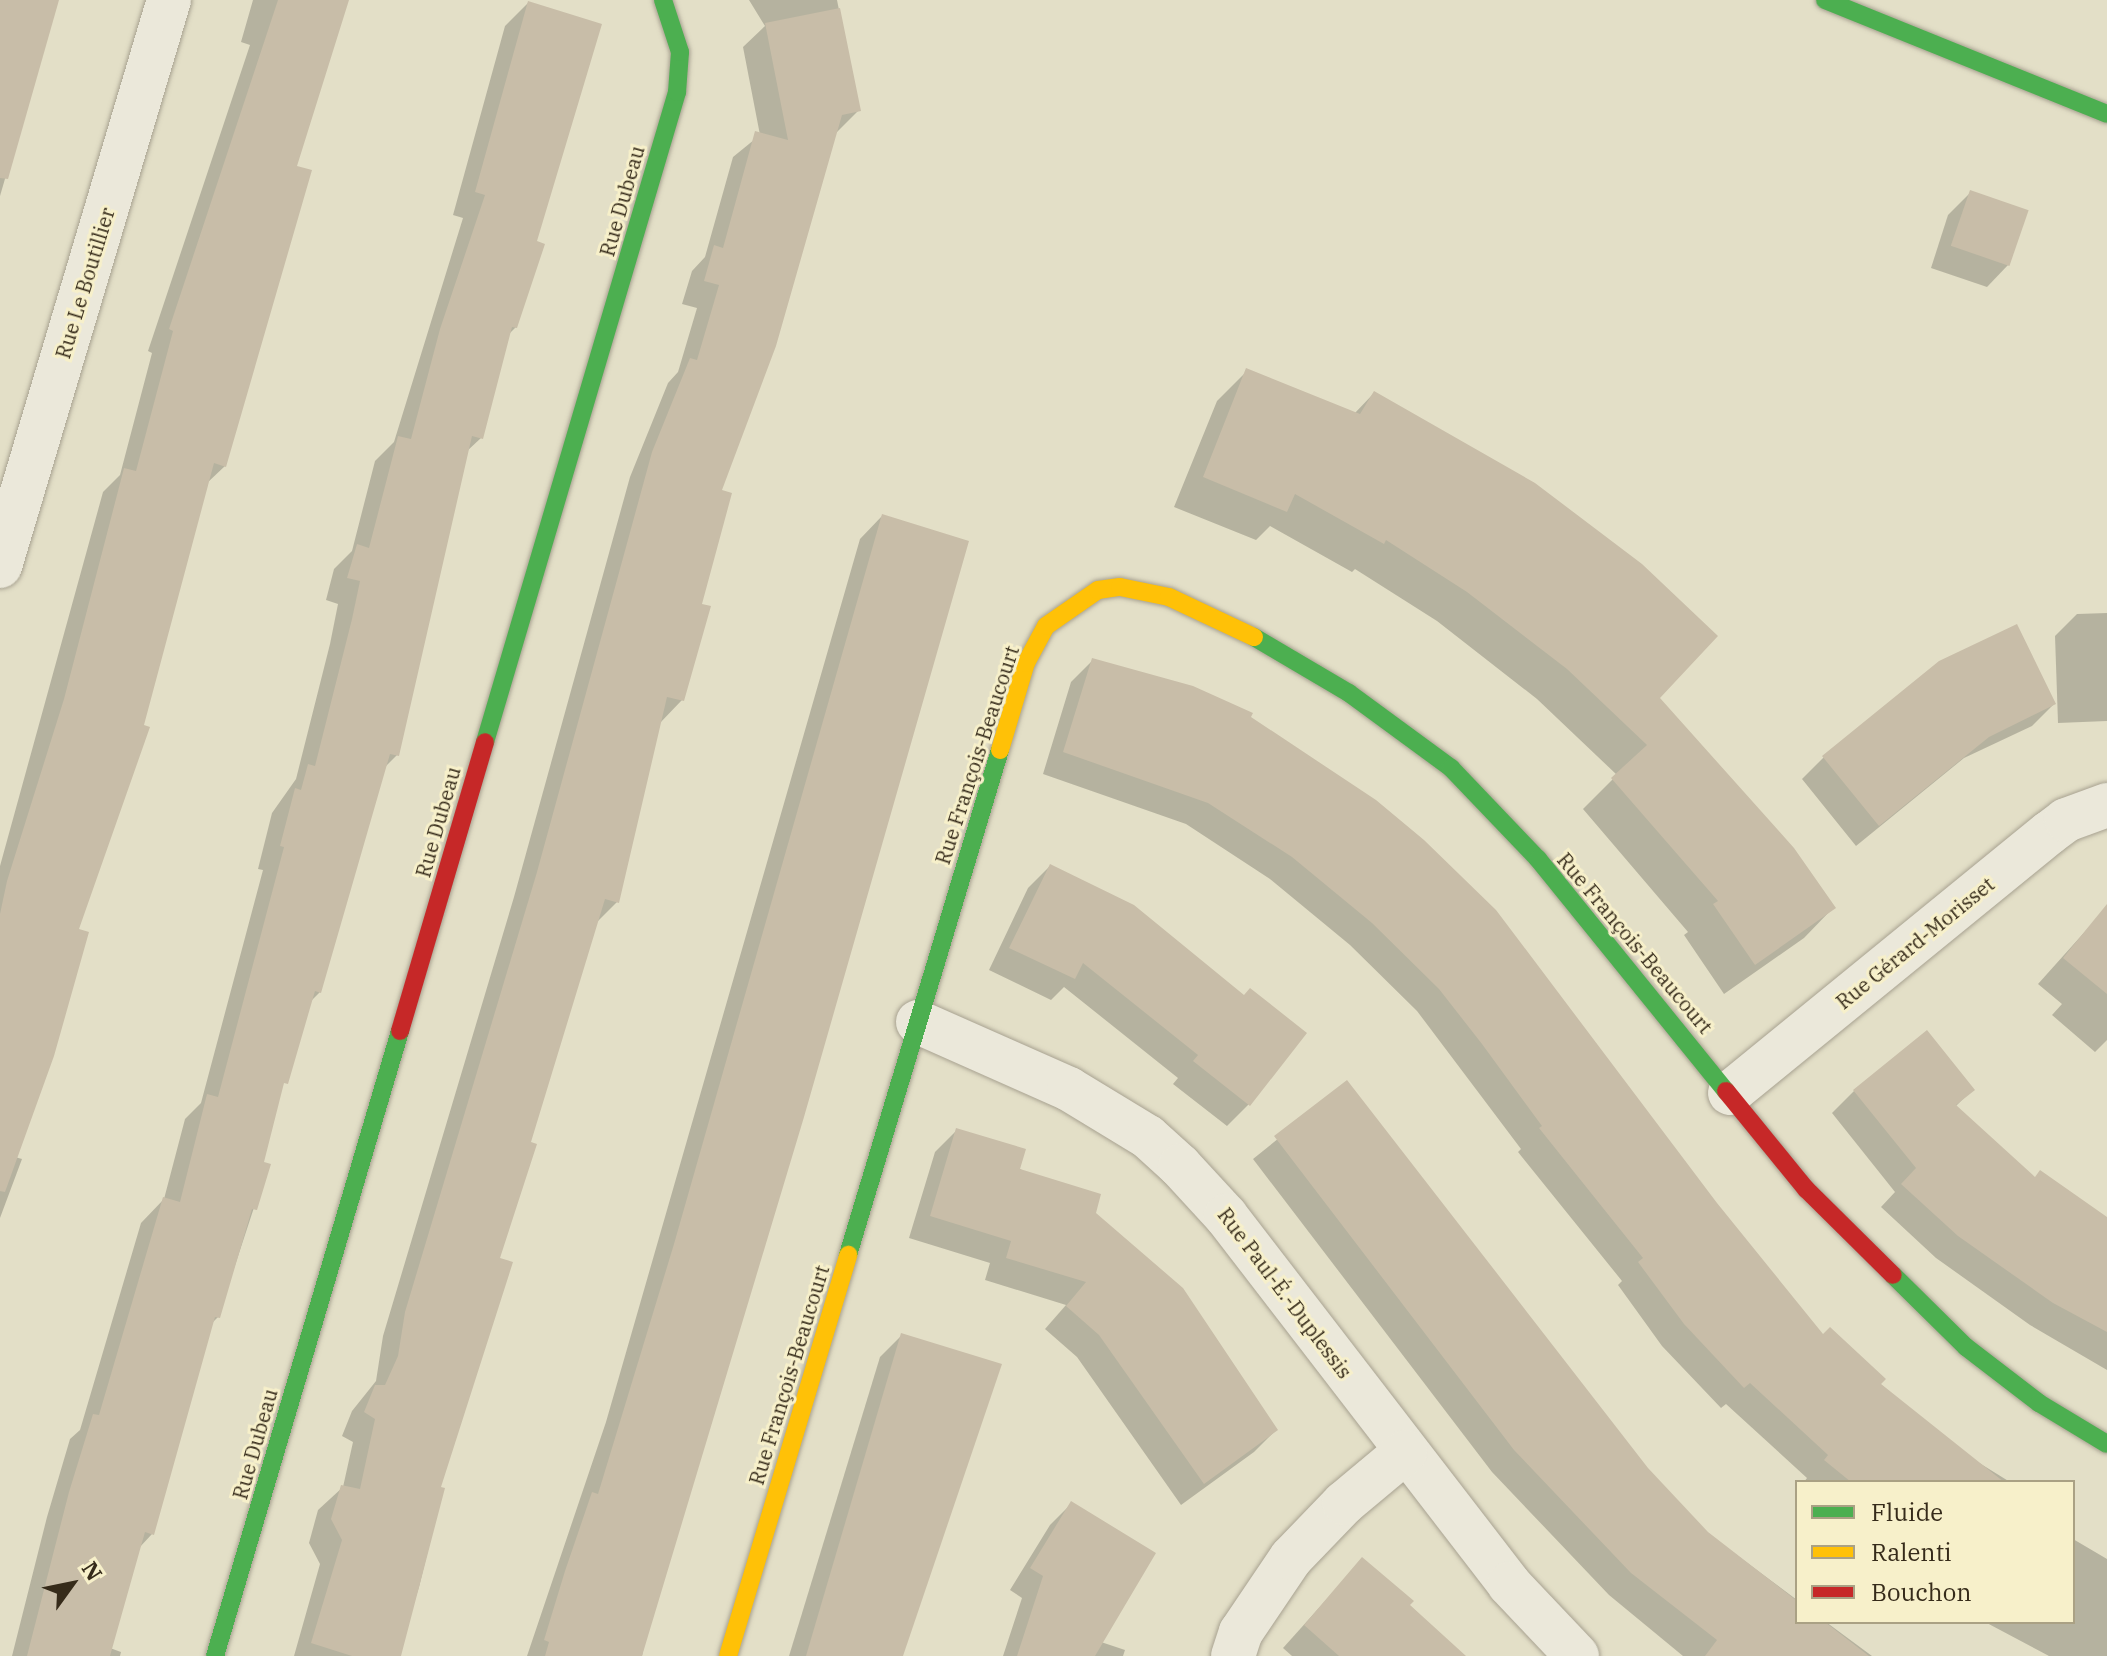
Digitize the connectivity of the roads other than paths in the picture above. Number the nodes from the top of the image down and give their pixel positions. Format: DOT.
graph roads {
  1 [pos="169,0"];
  2 [pos="663,0"];
  3 [pos="1825,0"];
  4 [pos="2107,114"];
  5 [pos="0,566"];
  6 [pos="2107,805"];
  7 [pos="918,1022"];
  8 [pos="1730,1093"];
  9 [pos="2107,1444"];
  10 [pos="1405,1452"];
  11 [pos="215,1656"];
  12 [pos="728,1656"];
  13 [pos="1233,1656"];
  14 [pos="1577,1656"];
  1 -- 5 [label="street, Rue Le Boutillier"];
  2 -- 11 [label="street, Rue Dubeau"];
  3 -- 4 [label="street"];
  6 -- 8 [label="street, Rue Gérard-Morisset"];
  7 -- 8 [label="street, Rue François-Beaucourt"];
  7 -- 10 [label="street, Rue Paul-É.-Duplessis"];
  7 -- 12 [label="street, Rue François-Beaucourt"];
  8 -- 9 [label="street, Rue François-Beaucourt"];
  10 -- 13 [label="street"];
  10 -- 14 [label="street, Rue Paul-É.-Duplessis"];
}
